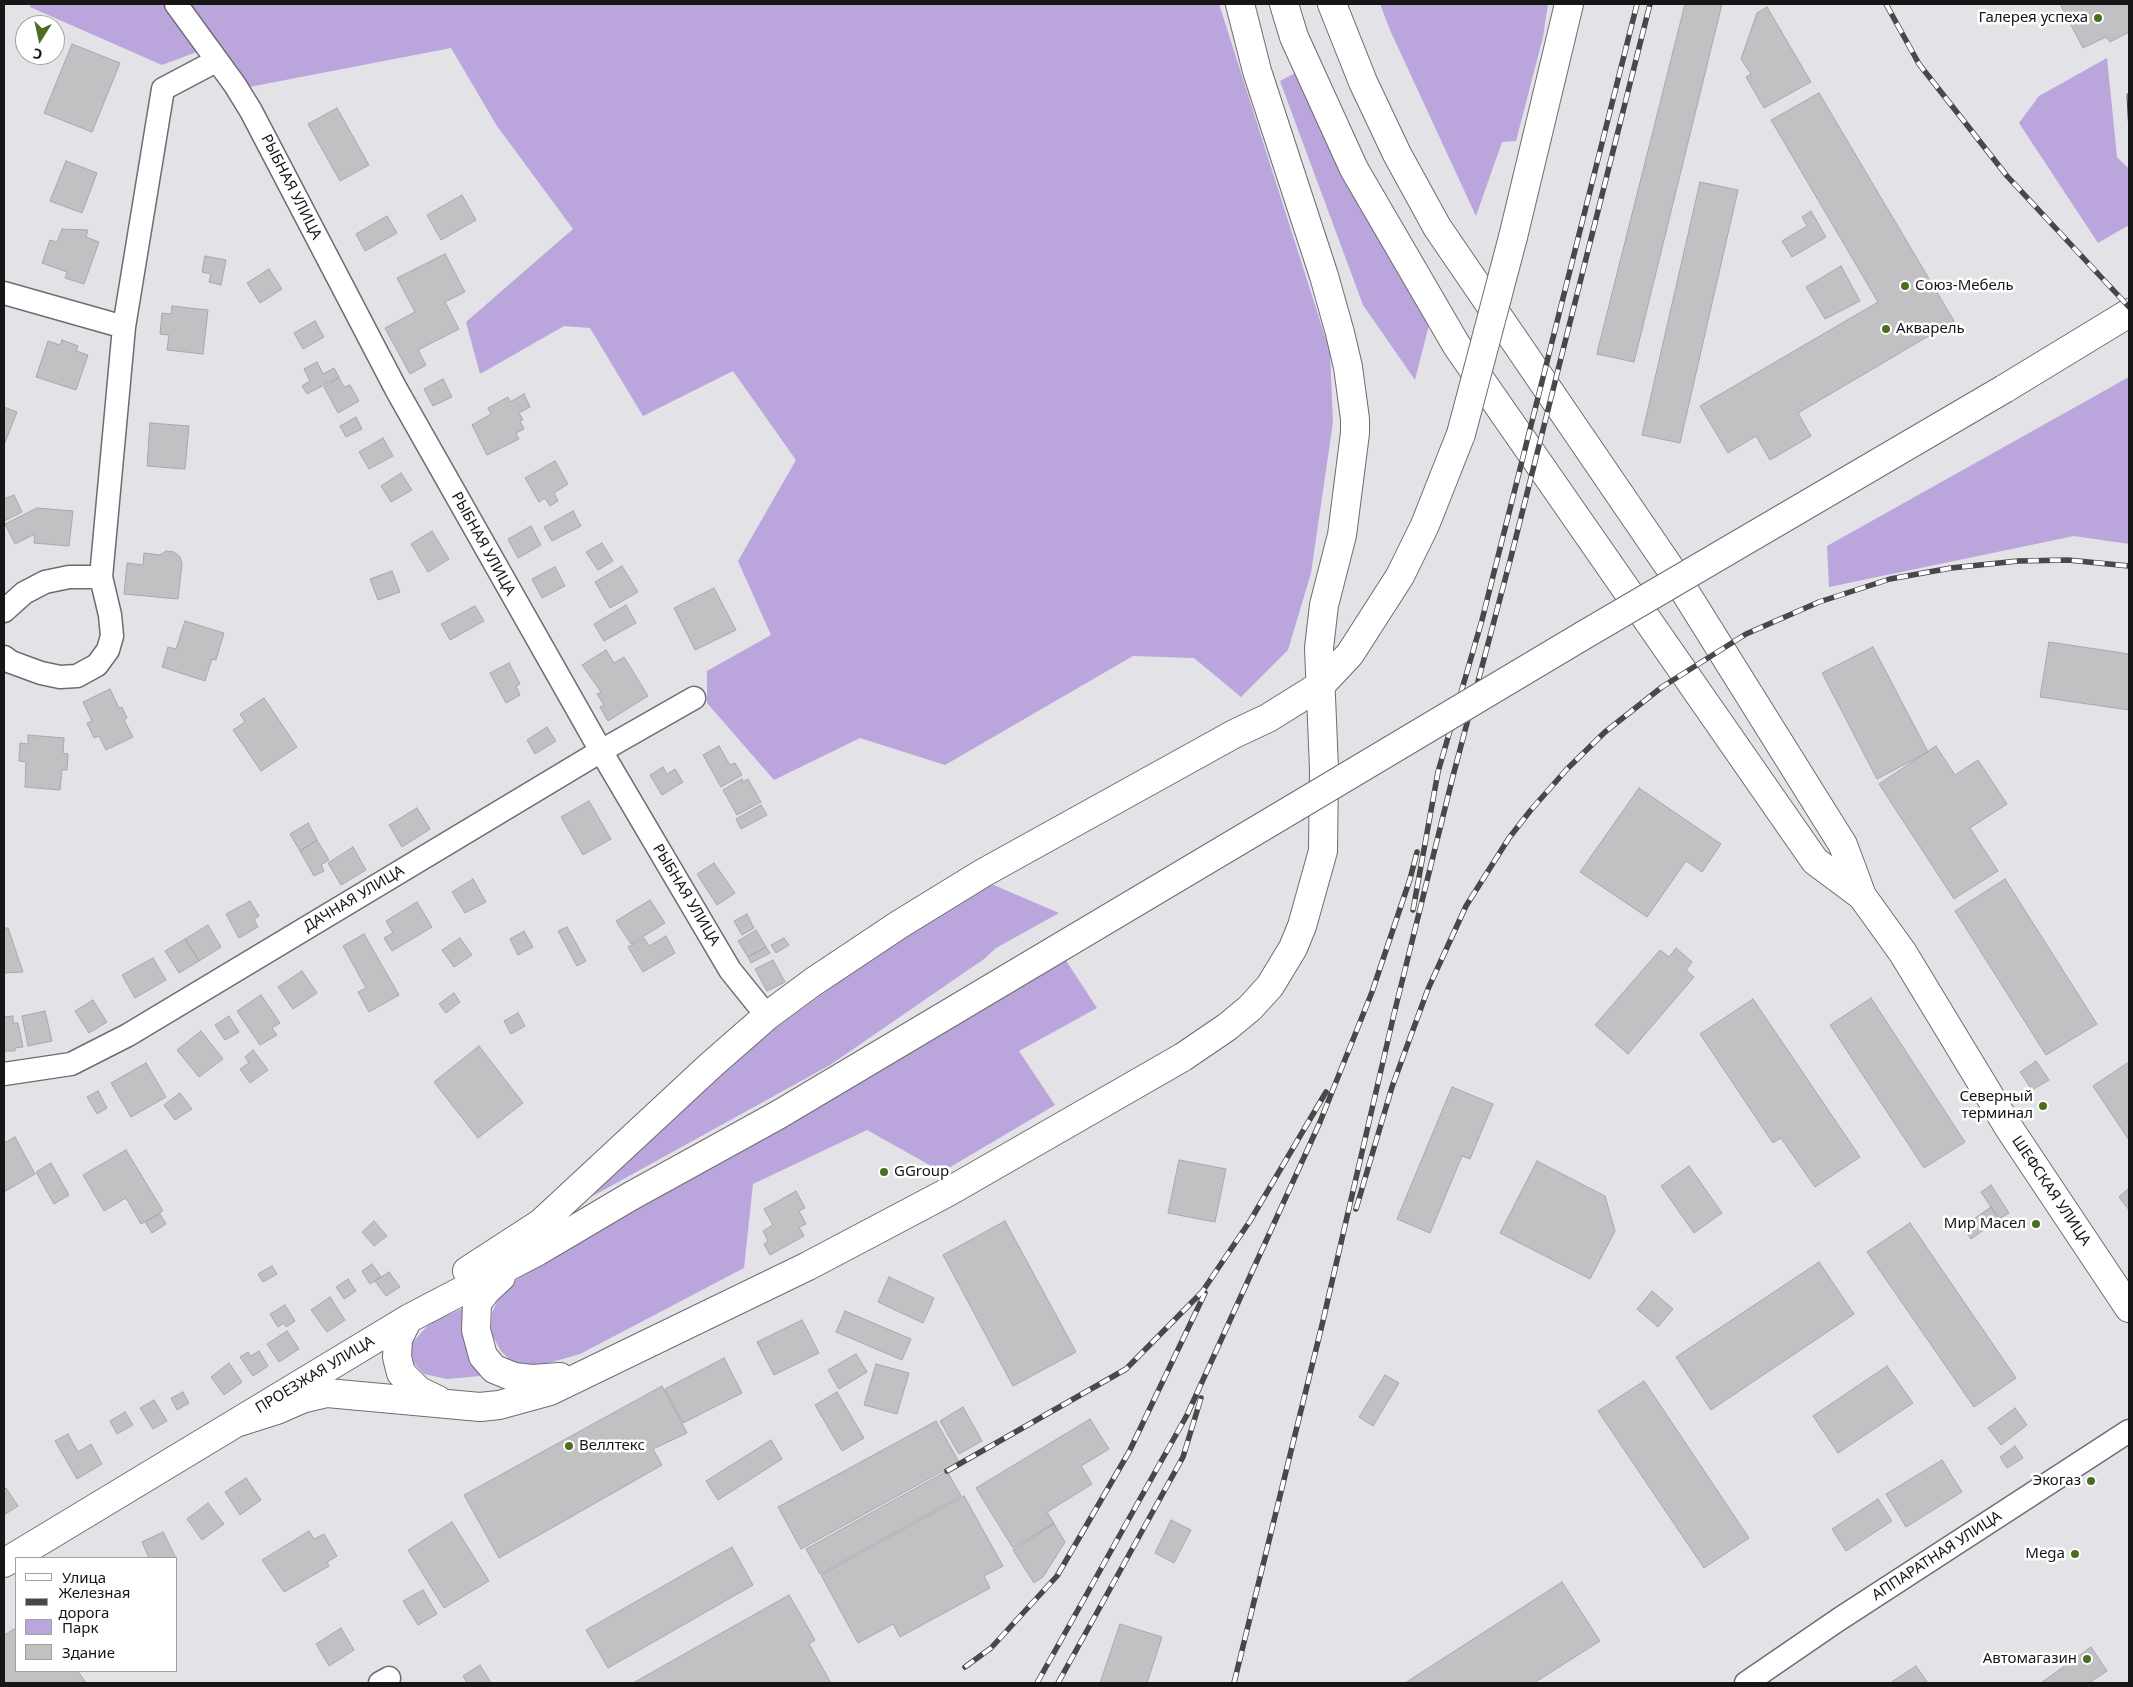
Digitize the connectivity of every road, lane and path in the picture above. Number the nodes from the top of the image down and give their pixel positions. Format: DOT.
graph roads {
  1 [pos="176,4"];
  2 [pos="1240,4"];
  3 [pos="1284,4"];
  4 [pos="1332,4"];
  5 [pos="1569,4"];
  6 [pos="216,61"];
  7 [pos="4,292"];
  8 [pos="2129,313"];
  9 [pos="124,327"];
  10 [pos="101,577"];
  11 [pos="4,611"];
  12 [pos="4,657"];
  13 [pos="1321,685"];
  14 [pos="694,698"];
  15 [pos="601,751"];
  16 [pos="1862,896"];
  17 [pos="768,1016"];
  18 [pos="4,1074"];
  19 [pos="538,1250"];
  20 [pos="434,1305"];
  21 [pos="2129,1308"];
  22 [pos="408,1319"];
  23 [pos="594,1371"];
  24 [pos="447,1405"];
  25 [pos="236,1423"];
  26 [pos="2129,1431"];
  27 [pos="4,1563"];
  28 [pos="1746,1683"];
  1 -- 6 [label="street, РЫБНАЯ УЛИЦА"];
  2 -- 13 [label="main road"];
  3 -- 16 [label="main road"];
  4 -- 16 [label="main road"];
  5 -- 13 [label="main road, bridge"];
  6 -- 9 [label="street"];
  6 -- 15 [label="street, РЫБНАЯ УЛИЦА"];
  7 -- 9 [label="street"];
  8 -- 19 [label="main road, ПРОЕЗЖАЯ УЛИЦА, bridge"];
  9 -- 10 [label="street"];
  10 -- 11 [label="street"];
  10 -- 12 [label="street"];
  13 -- 17 [label="main road"];
  13 -- 23 [label="main road"];
  14 -- 15 [label="street, ДАЧНАЯ УЛИЦА"];
  15 -- 17 [label="street, РЫБНАЯ УЛИЦА"];
  15 -- 18 [label="street, ДАЧНАЯ УЛИЦА"];
  16 -- 21 [label="main road, ШЕФСКАЯ УЛИЦА"];
  17 -- 20 [label="main road"];
  19 -- 20 [label="main road, ПРОЕЗЖАЯ УЛИЦА"];
  19 -- 23 [label="main road"];
  20 -- 22 [label="main road, ПРОЕЗЖАЯ УЛИЦА"];
  22 -- 24 [label="main road"];
  22 -- 25 [label="main road, ПРОЕЗЖАЯ УЛИЦА"];
  23 -- 24 [label="main road"];
  24 -- 25 [label="main road"];
  25 -- 27 [label="main road, ПРОЕЗЖАЯ УЛИЦА"];
  26 -- 28 [label="street, АППАРАТНАЯ УЛИЦА"];
}
